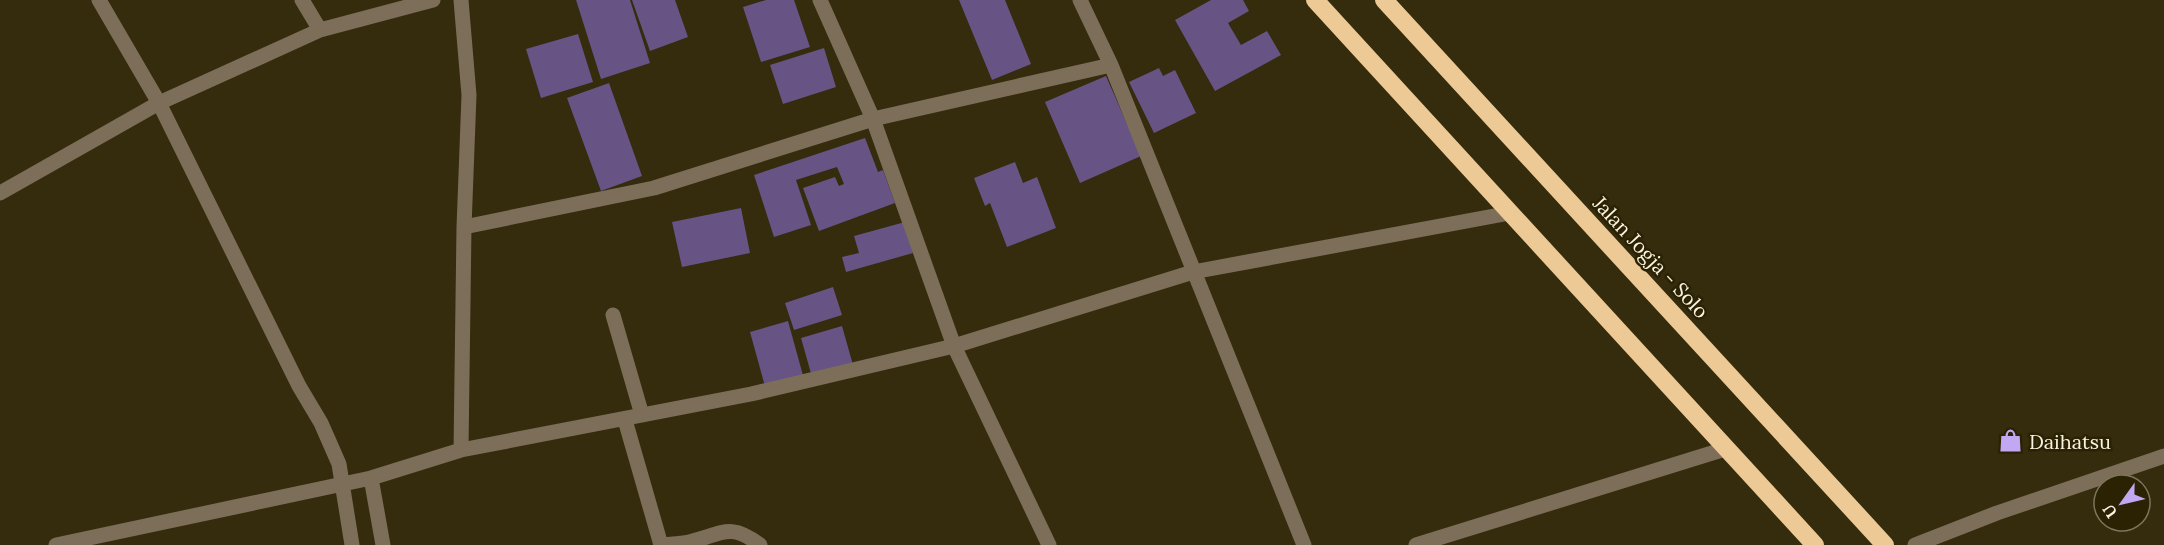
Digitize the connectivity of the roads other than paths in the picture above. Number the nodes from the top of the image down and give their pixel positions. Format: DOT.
graph roads {
  1 [pos="99,0"];
  2 [pos="302,0"];
  3 [pos="433,0"];
  4 [pos="461,0"];
  5 [pos="820,0"];
  6 [pos="1080,0"];
  7 [pos="1315,0"];
  8 [pos="1384,0"];
  9 [pos="320,30"];
  10 [pos="1111,65"];
  11 [pos="159,103"];
  12 [pos="873,120"];
  13 [pos="0,193"];
  14 [pos="1510,213"];
  15 [pos="464,227"];
  16 [pos="1193,272"];
  17 [pos="614,315"];
  18 [pos="954,346"];
  19 [pos="642,415"];
  20 [pos="626,420"];
  21 [pos="1725,449"];
  22 [pos="461,450"];
  23 [pos="2164,456"];
  24 [pos="371,478"];
  25 [pos="340,484"];
  26 [pos="56,545"];
  27 [pos="352,545"];
  28 [pos="383,545"];
  29 [pos="760,545"];
  30 [pos="1049,545"];
  31 [pos="1304,545"];
  32 [pos="1416,545"];
  33 [pos="1815,545"];
  34 [pos="1885,545"];
  35 [pos="1915,545"];
  1 -- 11 [label="street"];
  2 -- 9 [label="street"];
  3 -- 9 [label="street"];
  4 -- 15 [label="street"];
  5 -- 12 [label="street"];
  6 -- 10 [label="street"];
  7 -- 14 [label="highway"];
  8 -- 34 [label="highway, Jalan Jogja - Solo"];
  9 -- 11 [label="street"];
  10 -- 12 [label="street"];
  10 -- 16 [label="street"];
  11 -- 13 [label="street"];
  11 -- 25 [label="street"];
  12 -- 15 [label="street"];
  12 -- 18 [label="street"];
  14 -- 16 [label="street"];
  14 -- 21 [label="highway"];
  15 -- 22 [label="street"];
  16 -- 18 [label="street"];
  16 -- 31 [label="street"];
  17 -- 19 [label="street"];
  18 -- 19 [label="street"];
  18 -- 30 [label="street"];
  19 -- 20 [label="street"];
  20 -- 22 [label="street"];
  20 -- 29 [label="street"];
  21 -- 32 [label="street"];
  21 -- 33 [label="highway"];
  22 -- 24 [label="street"];
  23 -- 35 [label="street"];
  24 -- 25 [label="street"];
  24 -- 28 [label="street"];
  25 -- 26 [label="street"];
  25 -- 27 [label="street"];
}
